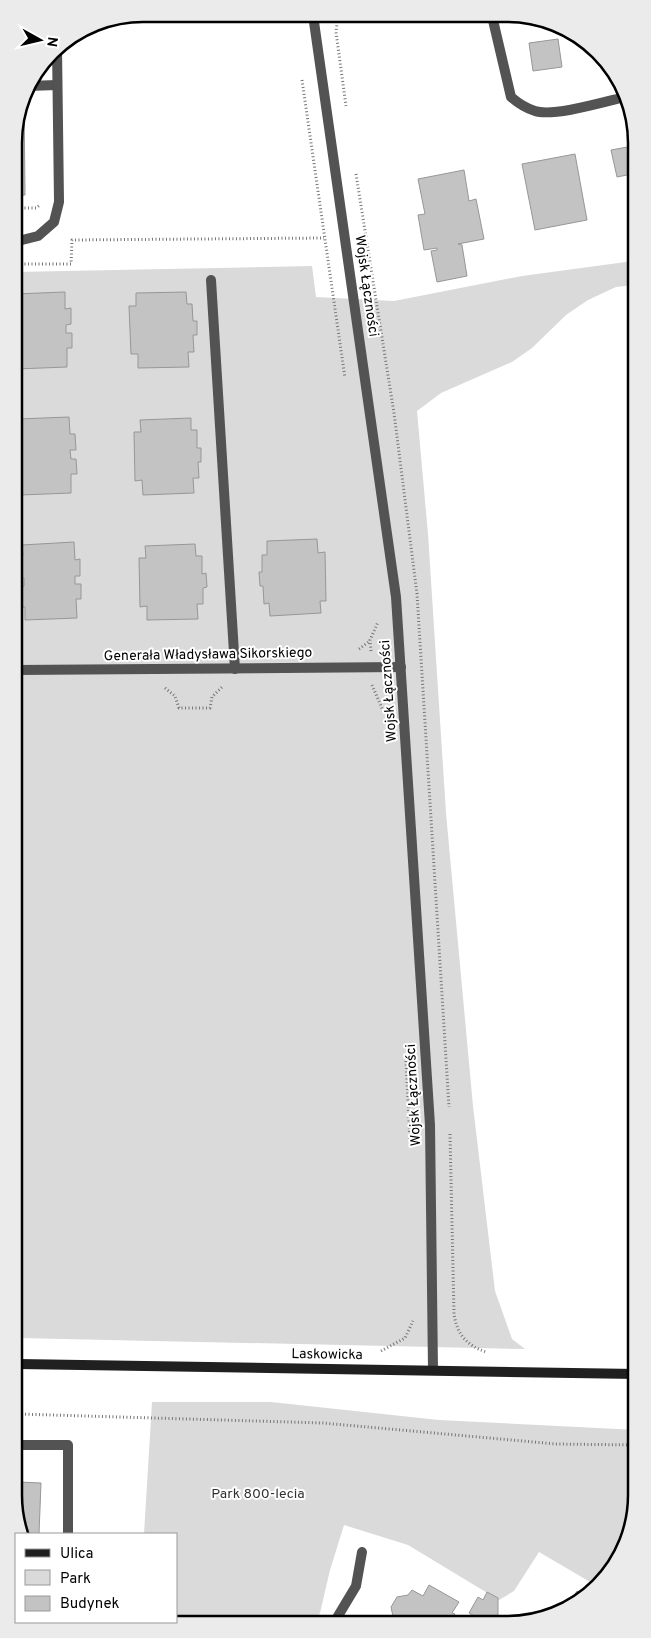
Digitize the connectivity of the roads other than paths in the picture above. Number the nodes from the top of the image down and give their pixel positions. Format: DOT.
graph roads {
  1 [pos="493,22"];
  2 [pos="314,23"];
  3 [pos="57,65"];
  4 [pos="57,85"];
  5 [pos="38,86"];
  6 [pos="619,98"];
  7 [pos="23,240"];
  8 [pos="211,280"];
  9 [pos="400,667"];
  10 [pos="235,669"];
  11 [pos="23,670"];
  12 [pos="22,1364"];
  13 [pos="433,1370"];
  14 [pos="628,1374"];
  15 [pos="22,1445"];
  16 [pos="68,1533"];
  17 [pos="362,1552"];
  18 [pos="338,1616"];
  1 -- 6 [label="street"];
  2 -- 9 [label="street, Wojsk Łączności"];
  3 -- 4 [label="street"];
  4 -- 5 [label="street"];
  4 -- 7 [label="street"];
  8 -- 10 [label="street"];
  9 -- 10 [label="street, Generała Władysława Sikorskiego"];
  9 -- 13 [label="street, Wojsk Łączności"];
  10 -- 11 [label="street, Generała Władysława Sikorskiego"];
  12 -- 13 [label="street, Laskowicka"];
  13 -- 14 [label="street, Laskowicka"];
  15 -- 16 [label="street"];
  17 -- 18 [label="street"];
}
